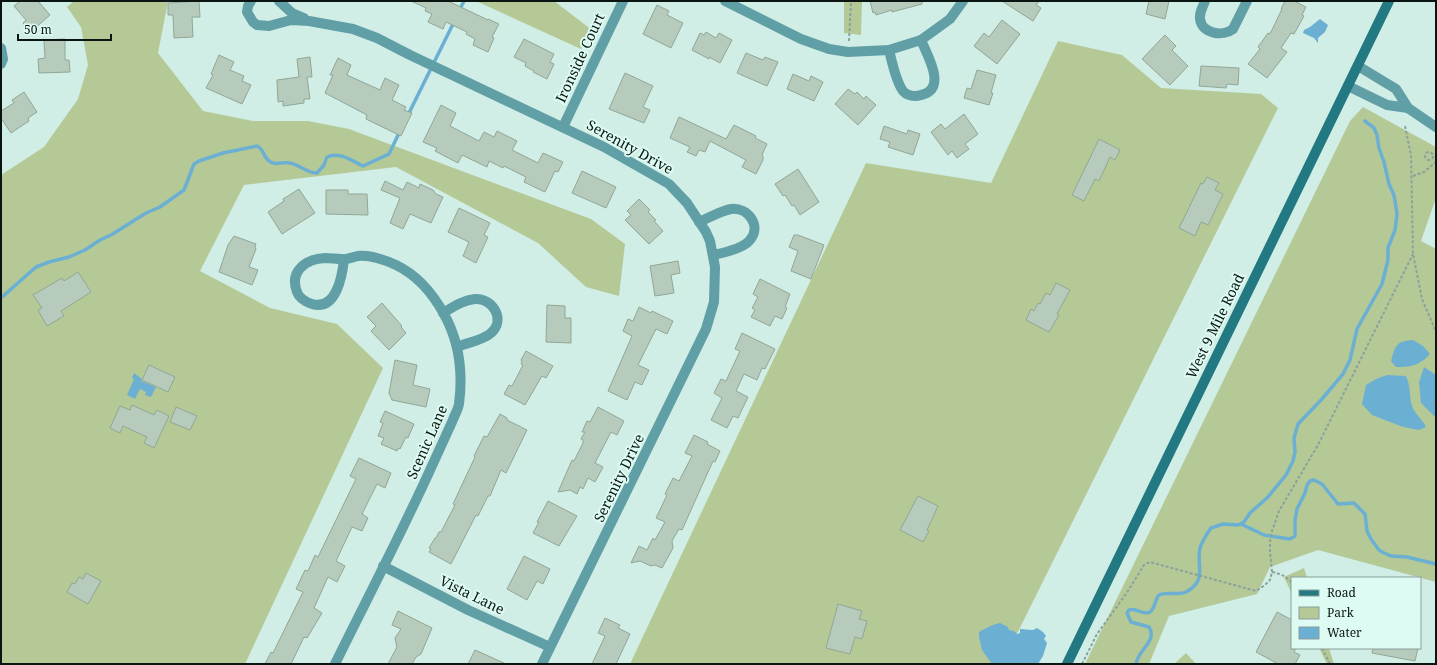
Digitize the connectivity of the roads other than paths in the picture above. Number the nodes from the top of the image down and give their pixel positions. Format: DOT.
graph roads {
  1 [pos="251,1"];
  2 [pos="279,1"];
  3 [pos="623,1"];
  4 [pos="726,1"];
  5 [pos="963,1"];
  6 [pos="1205,1"];
  7 [pos="1247,1"];
  8 [pos="1389,1"];
  9 [pos="309,21"];
  10 [pos="921,40"];
  11 [pos="1,48"];
  12 [pos="889,50"];
  13 [pos="1,64"];
  14 [pos="1358,66"];
  15 [pos="1348,86"];
  16 [pos="1408,108"];
  17 [pos="562,127"];
  18 [pos="1436,127"];
  19 [pos="699,222"];
  20 [pos="713,255"];
  21 [pos="344,260"];
  22 [pos="443,312"];
  23 [pos="457,346"];
  24 [pos="383,566"];
  25 [pos="550,647"];
  26 [pos="335,664"];
  27 [pos="542,664"];
  28 [pos="1067,664"];
  1 -- 9 [label="street, Serenity Drive"];
  2 -- 9 [label="street, Serenity Drive"];
  3 -- 17 [label="street, Ironside Court"];
  4 -- 12 [label="street"];
  5 -- 10 [label="street"];
  6 -- 7 [label="street"];
  8 -- 14 [label="street, West 9 Mile Road"];
  9 -- 17 [label="street, Serenity Drive"];
  10 -- 12 [label="street"];
  10 -- 12 [label="street"];
  11 -- 13 [label="street"];
  14 -- 15 [label="street, West 9 Mile Road"];
  14 -- 16 [label="street"];
  15 -- 16 [label="street"];
  15 -- 28 [label="street, West 9 Mile Road"];
  16 -- 18 [label="street"];
  17 -- 19 [label="street, Serenity Drive"];
  19 -- 20 [label="street, Serenity Drive"];
  19 -- 20 [label="street"];
  20 -- 25 [label="street, Serenity Drive"];
  21 -- 21 [label="street, Scenic Lane"];
  21 -- 22 [label="street, Scenic Lane"];
  22 -- 23 [label="street, Scenic Lane"];
  22 -- 23 [label="street"];
  23 -- 24 [label="street, Scenic Lane"];
  24 -- 25 [label="street, Vista Lane"];
  24 -- 26 [label="street, Scenic Lane"];
  25 -- 27 [label="street, Serenity Drive"];
}
